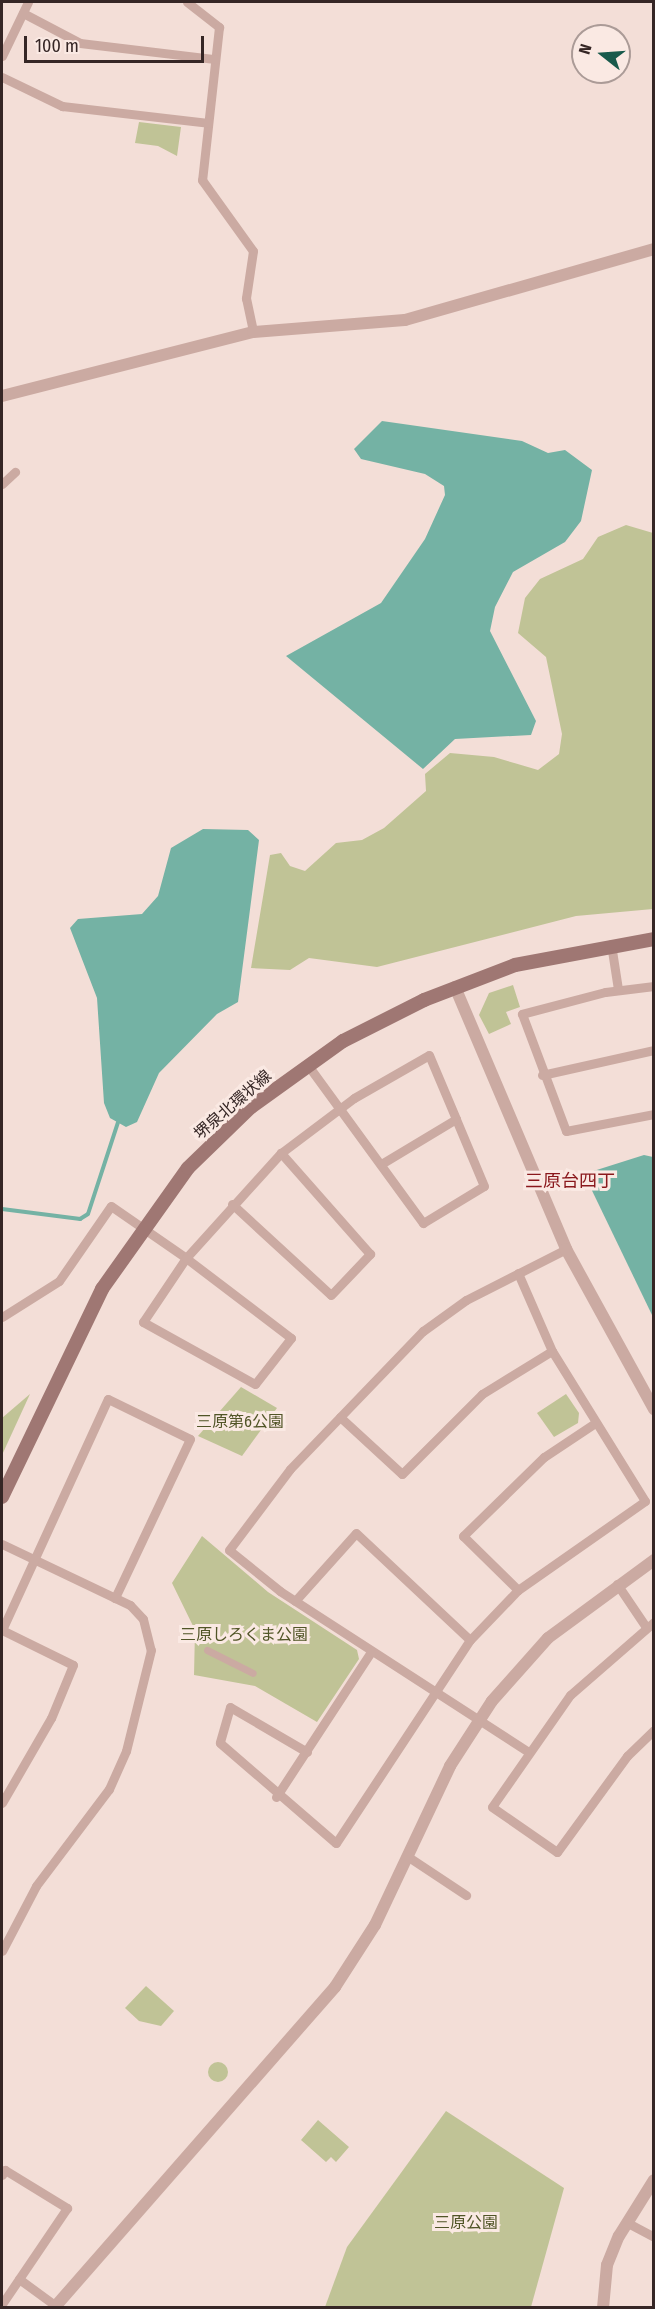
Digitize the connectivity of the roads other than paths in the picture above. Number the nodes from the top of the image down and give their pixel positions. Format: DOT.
graph roads {
  1 [pos="28,2"];
  2 [pos="187,2"];
  3 [pos="22,14"];
  4 [pos="2,56"];
  5 [pos="215,59"];
  6 [pos="2,78"];
  7 [pos="208,123"];
  8 [pos="654,249"];
  9 [pos="254,332"];
  10 [pos="2,396"];
  11 [pos="15,472"];
  12 [pos="2,484"];
  13 [pos="654,939"];
  14 [pos="611,944"];
  15 [pos="654,986"];
  16 [pos="455,987"];
  17 [pos="618,989"];
  18 [pos="654,1050"];
  19 [pos="307,1064"];
  20 [pos="542,1075"];
  21 [pos="339,1109"];
  22 [pos="654,1114"];
  23 [pos="456,1119"];
  24 [pos="281,1153"];
  25 [pos="381,1164"];
  26 [pos="232,1204"];
  27 [pos="142,1227"];
  28 [pos="566,1250"];
  29 [pos="186,1258"];
  30 [pos="518,1273"];
  31 [pos="2,1317"];
  32 [pos="552,1351"];
  33 [pos="654,1409"];
  34 [pos="340,1417"];
  35 [pos="595,1423"];
  36 [pos="2,1497"];
  37 [pos="2,1544"];
  38 [pos="34,1559"];
  39 [pos="654,1560"];
  40 [pos="617,1584"];
  41 [pos="518,1590"];
  42 [pos="115,1598"];
  43 [pos="295,1601"];
  44 [pos="650,1625"];
  45 [pos="2,1630"];
  46 [pos="471,1640"];
  47 [pos="207,1650"];
  48 [pos="371,1652"];
  49 [pos="253,1673"];
  50 [pos="433,1691"];
  51 [pos="479,1721"];
  52 [pos="654,1730"];
  53 [pos="527,1751"];
  54 [pos="307,1752"];
  55 [pos="276,1797"];
  56 [pos="2,1803"];
  57 [pos="407,1856"];
  58 [pos="466,1895"];
  59 [pos="2,1951"];
  60 [pos="2,2175"];
  61 [pos="654,2180"];
  62 [pos="627,2222"];
  63 [pos="654,2237"];
  64 [pos="19,2279"];
  65 [pos="2,2304"];
  66 [pos="55,2307"];
  67 [pos="603,2307"];
  1 -- 3 [label="street"];
  2 -- 5 [label="street"];
  3 -- 4 [label="street"];
  3 -- 5 [label="street"];
  5 -- 7 [label="street"];
  6 -- 7 [label="street"];
  7 -- 9 [label="street"];
  8 -- 9 [label="street"];
  9 -- 10 [label="street"];
  11 -- 12 [label="street"];
  13 -- 14 [label="main road, 堺泉北環状線"];
  14 -- 16 [label="main road, 堺泉北環状線"];
  14 -- 17 [label="street"];
  15 -- 17 [label="street"];
  16 -- 19 [label="main road, 堺泉北環状線"];
  16 -- 28 [label="street"];
  17 -- 20 [label="street"];
  18 -- 20 [label="street"];
  19 -- 21 [label="street"];
  19 -- 27 [label="main road, 堺泉北環状線"];
  20 -- 22 [label="street"];
  21 -- 23 [label="street"];
  21 -- 24 [label="street"];
  21 -- 25 [label="street"];
  23 -- 25 [label="street"];
  23 -- 25 [label="street"];
  24 -- 26 [label="street"];
  24 -- 26 [label="street"];
  26 -- 29 [label="street"];
  27 -- 29 [label="street"];
  27 -- 31 [label="street"];
  27 -- 36 [label="main road, 堺泉北環状線"];
  28 -- 30 [label="street"];
  28 -- 33 [label="street"];
  29 -- 29 [label="street"];
  30 -- 32 [label="street"];
  30 -- 34 [label="street"];
  32 -- 34 [label="street"];
  32 -- 35 [label="street"];
  34 -- 43 [label="street"];
  35 -- 41 [label="street"];
  35 -- 41 [label="street"];
  37 -- 38 [label="street"];
  38 -- 42 [label="street"];
  38 -- 42 [label="street"];
  38 -- 45 [label="street"];
  39 -- 40 [label="street"];
  40 -- 44 [label="street"];
  40 -- 51 [label="street"];
  41 -- 46 [label="street"];
  42 -- 59 [label="street"];
  43 -- 46 [label="street"];
  43 -- 48 [label="street"];
  44 -- 53 [label="street"];
  45 -- 56 [label="street"];
  46 -- 50 [label="street"];
  47 -- 49 [label="street"];
  48 -- 50 [label="street"];
  48 -- 54 [label="street"];
  50 -- 51 [label="street"];
  50 -- 55 [label="street"];
  51 -- 53 [label="street"];
  51 -- 57 [label="street"];
  52 -- 53 [label="street"];
  54 -- 55 [label="street"];
  54 -- 55 [label="street"];
  57 -- 58 [label="street"];
  57 -- 66 [label="street"];
  60 -- 64 [label="street"];
  61 -- 62 [label="street"];
  62 -- 63 [label="street"];
  62 -- 67 [label="street"];
  64 -- 65 [label="street"];
  64 -- 66 [label="street"];
}
